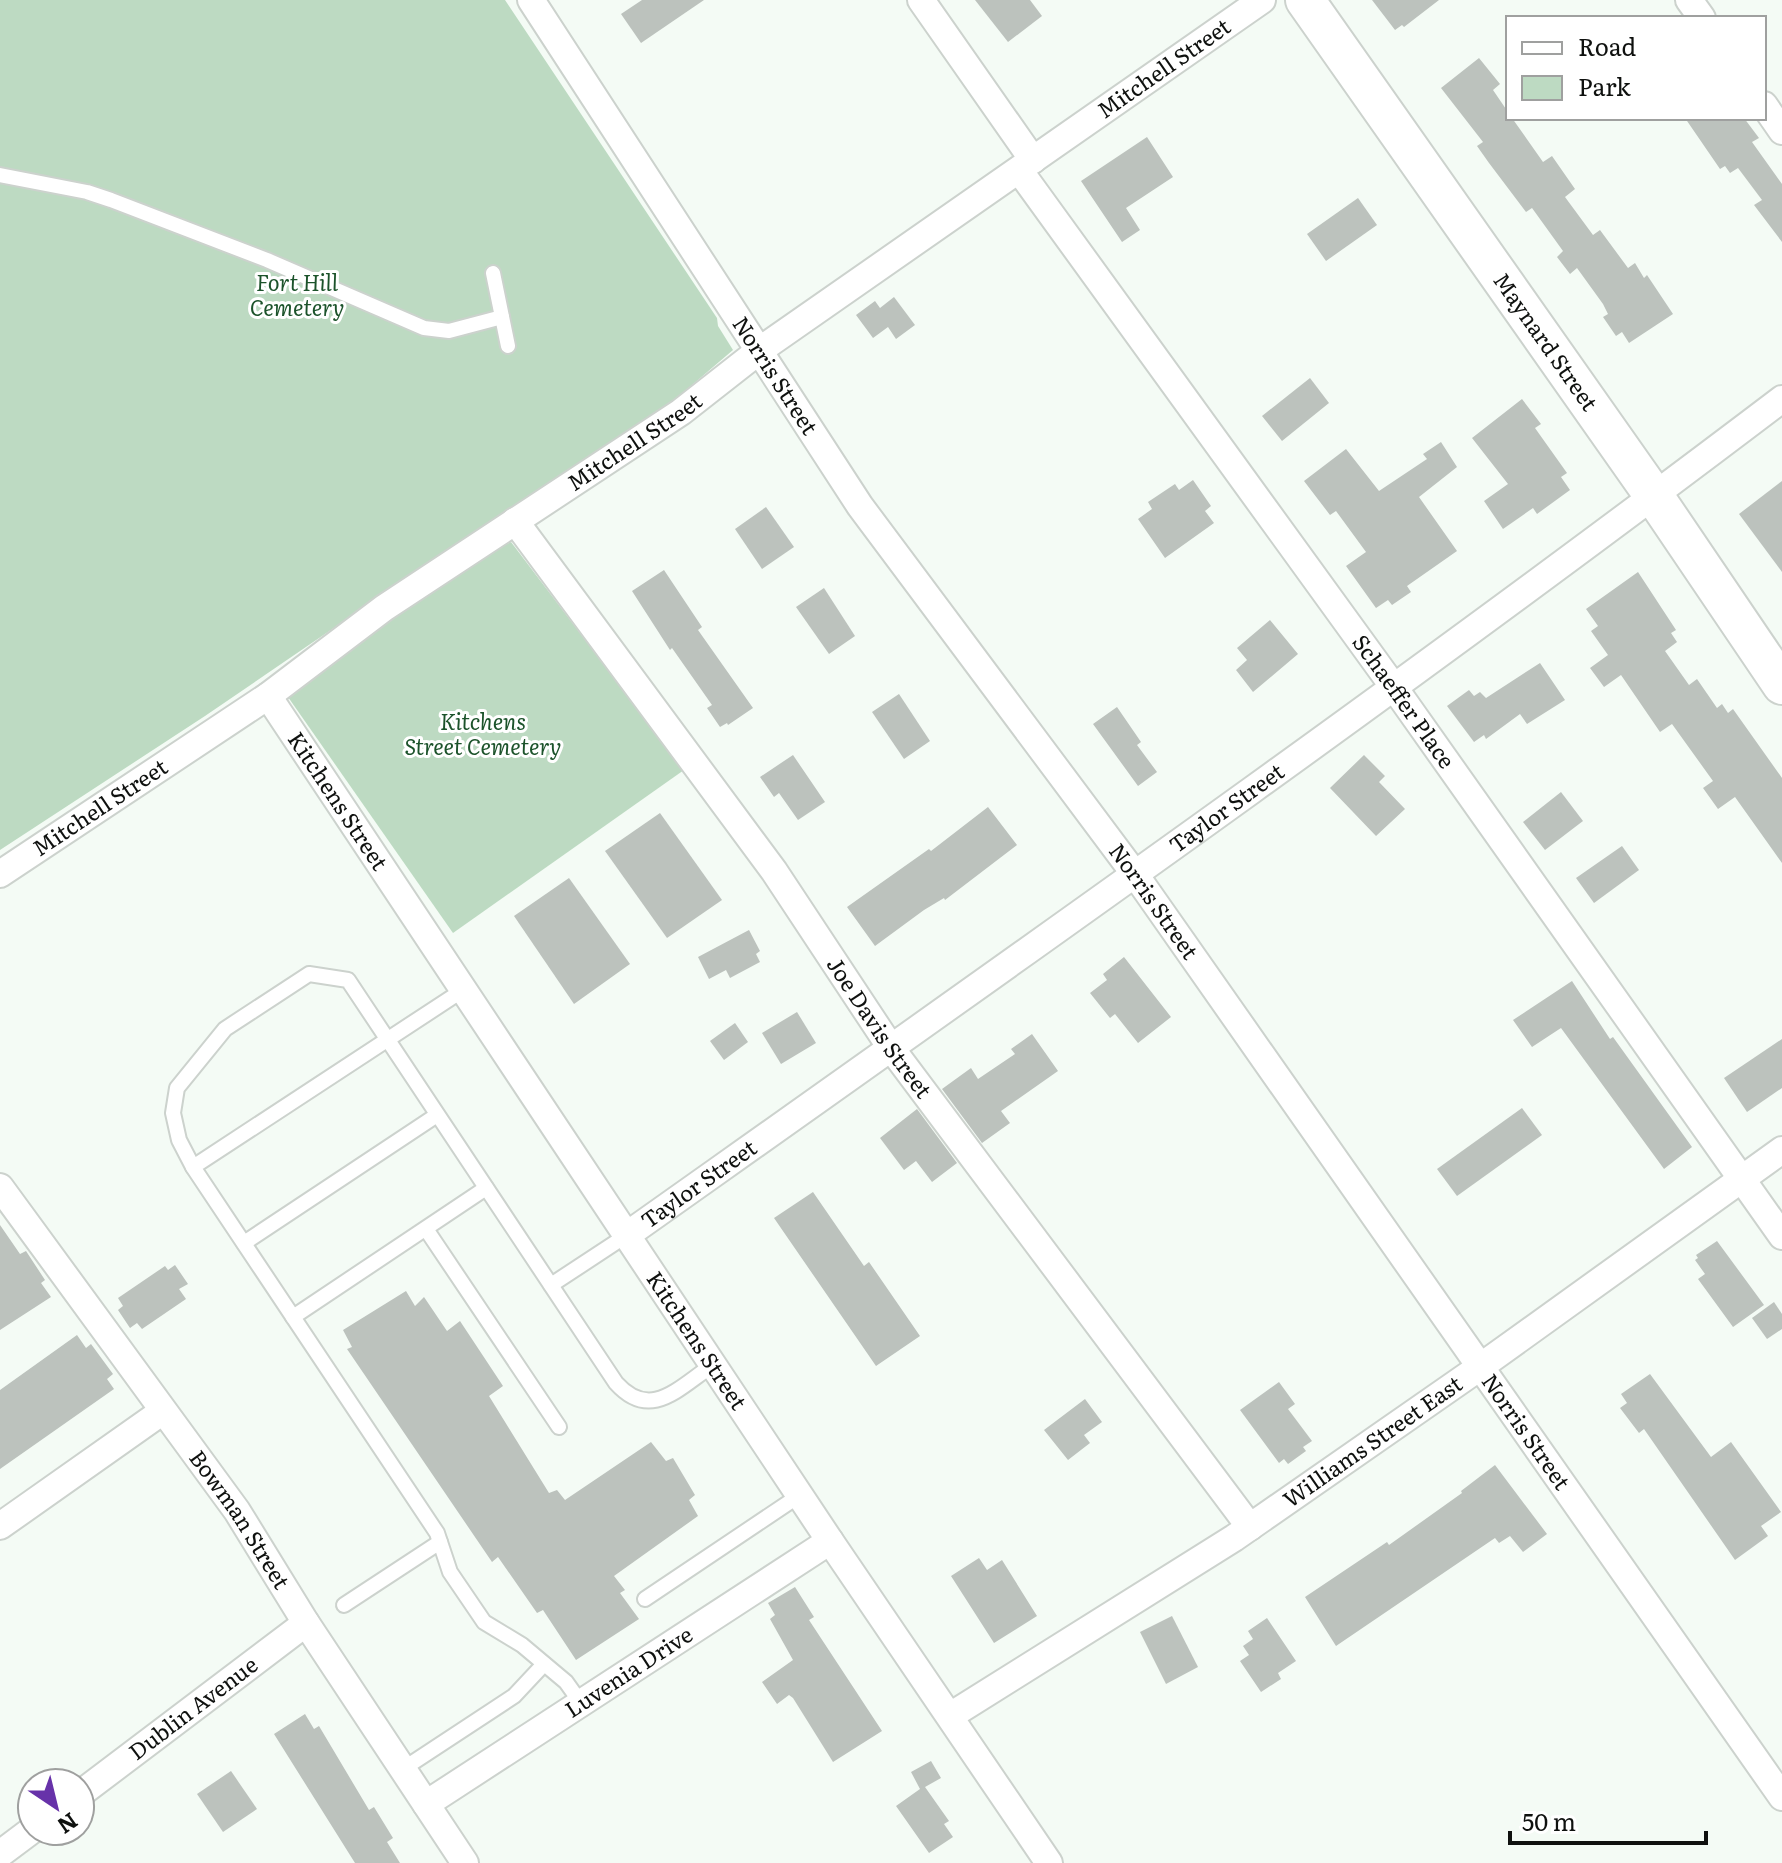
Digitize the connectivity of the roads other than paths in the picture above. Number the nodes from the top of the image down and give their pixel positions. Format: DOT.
graph roads {
  1 [pos="531,0"];
  2 [pos="921,0"];
  3 [pos="1262,0"];
  4 [pos="1305,0"];
  5 [pos="1766,108"];
  6 [pos="1782,131"];
  7 [pos="1026,165"];
  8 [pos="0,175"];
  9 [pos="493,273"];
  10 [pos="502,317"];
  11 [pos="508,346"];
  12 [pos="760,350"];
  13 [pos="1782,399"];
  14 [pos="1654,496"];
  15 [pos="515,521"];
  16 [pos="1782,685"];
  17 [pos="1393,686"];
  18 [pos="268,696"];
  19 [pos="1134,873"];
  20 [pos="0,874"];
  21 [pos="463,990"];
  22 [pos="387,1039"];
  23 [pos="891,1048"];
  24 [pos="437,1115"];
  25 [pos="1782,1150"];
  26 [pos="193,1167"];
  27 [pos="1741,1178"];
  28 [pos="0,1188"];
  29 [pos="486,1188"];
  30 [pos="426,1229"];
  31 [pos="627,1235"];
  32 [pos="1782,1236"];
  33 [pos="244,1243"];
  34 [pos="551,1285"];
  35 [pos="293,1317"];
  36 [pos="713,1365"];
  37 [pos="1480,1367"];
  38 [pos="163,1411"];
  39 [pos="559,1427"];
  40 [pos="800,1495"];
  41 [pos="0,1526"];
  42 [pos="1250,1527"];
  43 [pos="830,1541"];
  44 [pos="440,1542"];
  45 [pos="645,1599"];
  46 [pos="344,1605"];
  47 [pos="306,1623"];
  48 [pos="544,1664"];
  49 [pos="581,1703"];
  50 [pos="950,1716"];
  51 [pos="403,1769"];
  52 [pos="96,1782"];
  53 [pos="1782,1797"];
  54 [pos="426,1804"];
  55 [pos="465,1863"];
  56 [pos="1049,1863"];
  1 -- 12 [label="street, Norris Street"];
  2 -- 7 [label="street, Schaeffer Place"];
  3 -- 7 [label="street, Mitchell Street"];
  4 -- 14 [label="street, Maynard Street"];
  5 -- 6 [label="street"];
  7 -- 12 [label="street, Mitchell Street"];
  7 -- 17 [label="street, Schaeffer Place"];
  8 -- 10 [label="lane"];
  9 -- 10 [label="lane"];
  10 -- 11 [label="lane"];
  12 -- 15 [label="street, Mitchell Street"];
  12 -- 19 [label="street, Norris Street"];
  13 -- 14 [label="street, Taylor Street"];
  14 -- 16 [label="street, Maynard Street"];
  14 -- 17 [label="street, Taylor Street"];
  15 -- 18 [label="street, Mitchell Street"];
  15 -- 23 [label="street, Joe Davis Street"];
  17 -- 19 [label="street, Taylor Street"];
  17 -- 27 [label="street, Schaeffer Place"];
  18 -- 20 [label="street, Mitchell Street"];
  18 -- 21 [label="street, Kitchens Street"];
  19 -- 23 [label="street, Taylor Street"];
  19 -- 37 [label="street, Norris Street"];
  21 -- 22 [label="lane"];
  21 -- 31 [label="street, Kitchens Street"];
  22 -- 24 [label="lane"];
  22 -- 26 [label="lane"];
  22 -- 26 [label="lane"];
  23 -- 31 [label="street, Taylor Street"];
  23 -- 42 [label="street, Joe Davis Street"];
  24 -- 29 [label="lane"];
  24 -- 33 [label="lane"];
  25 -- 27 [label="street, Williams Street East"];
  26 -- 33 [label="lane"];
  27 -- 32 [label="street, Schaeffer Place"];
  27 -- 37 [label="street, Williams Street East"];
  28 -- 38 [label="street, Bowman Street"];
  29 -- 30 [label="lane"];
  29 -- 34 [label="lane"];
  30 -- 35 [label="lane"];
  30 -- 39 [label="lane"];
  31 -- 34 [label="lane"];
  31 -- 36 [label="street, Kitchens Street"];
  33 -- 35 [label="lane"];
  34 -- 36 [label="lane"];
  35 -- 44 [label="lane"];
  36 -- 40 [label="street, Kitchens Street"];
  37 -- 42 [label="street, Williams Street East"];
  37 -- 53 [label="street, Norris Street"];
  38 -- 41 [label="street"];
  38 -- 47 [label="street, Bowman Street"];
  40 -- 43 [label="street, Kitchens Street"];
  40 -- 45 [label="lane"];
  42 -- 50 [label="street, Williams Street East"];
  43 -- 49 [label="street, Luvenia Drive"];
  43 -- 50 [label="street, Kitchens Street"];
  44 -- 46 [label="lane"];
  44 -- 48 [label="lane"];
  47 -- 51 [label="street, Bowman Street"];
  47 -- 52 [label="street, Dublin Avenue"];
  48 -- 49 [label="lane"];
  48 -- 51 [label="lane"];
  49 -- 54 [label="street, Luvenia Drive"];
  50 -- 56 [label="street, Kitchens Street"];
  51 -- 54 [label="street, Bowman Street"];
  54 -- 55 [label="street, Bowman Street"];
}
